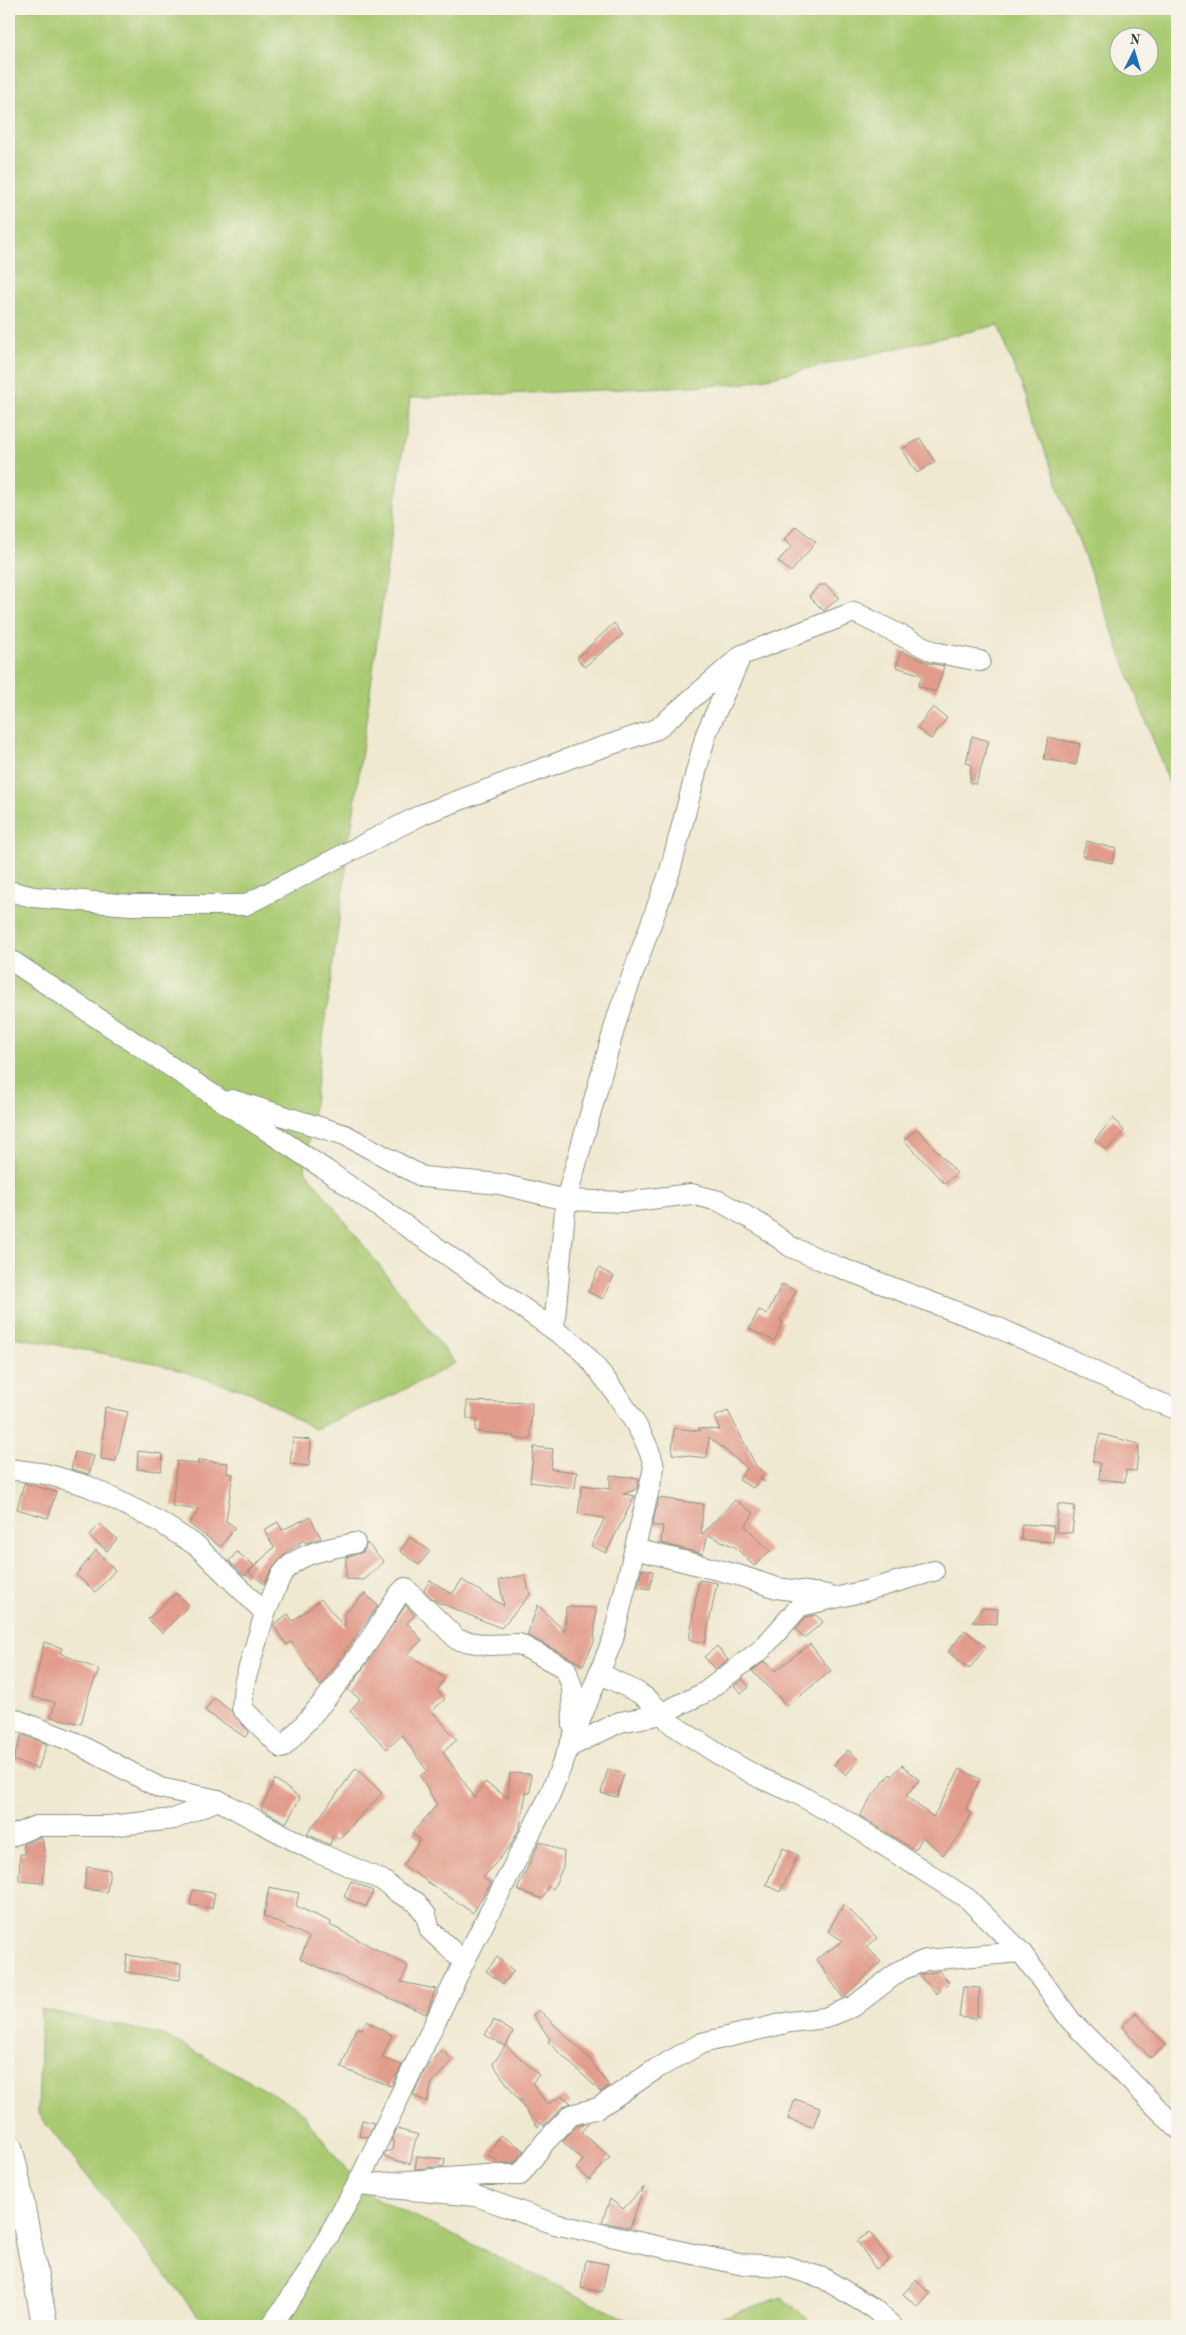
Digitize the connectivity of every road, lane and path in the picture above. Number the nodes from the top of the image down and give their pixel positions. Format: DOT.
graph roads {
  1 [pos="742,656"];
  2 [pos="980,661"];
  3 [pos="9,891"];
  4 [pos="9,958"];
  5 [pos="208,1092"];
  6 [pos="566,1200"];
  7 [pos="554,1328"];
  8 [pos="1177,1410"];
  9 [pos="9,1469"];
  10 [pos="355,1542"];
  11 [pos="635,1549"];
  12 [pos="934,1571"];
  13 [pos="865,1592"];
  14 [pos="265,1613"];
  15 [pos="600,1673"];
  16 [pos="662,1714"];
  17 [pos="9,1717"];
  18 [pos="569,1747"];
  19 [pos="218,1800"];
  20 [pos="9,1837"];
  21 [pos="1022,1952"];
  22 [pos="464,1962"];
  23 [pos="1177,2128"];
  24 [pos="9,2146"];
  25 [pos="357,2185"];
  26 [pos="45,2326"];
  27 [pos="270,2326"];
  28 [pos="892,2326"];
  1 -- 2 [label="street"];
  1 -- 3 [label="street"];
  1 -- 6 [label="street"];
  4 -- 5 [label="street"];
  5 -- 6 [label="street"];
  5 -- 7 [label="street"];
  6 -- 7 [label="street"];
  6 -- 8 [label="street"];
  7 -- 11 [label="street"];
  9 -- 14 [label="street"];
  10 -- 14 [label="street"];
  11 -- 13 [label="street"];
  11 -- 15 [label="street"];
  12 -- 13 [label="street"];
  13 -- 16 [label="street"];
  14 -- 18 [label="street"];
  15 -- 16 [label="street"];
  15 -- 18 [label="street"];
  16 -- 18 [label="street"];
  16 -- 21 [label="street"];
  17 -- 19 [label="street"];
  18 -- 22 [label="street"];
  19 -- 20 [label="street"];
  19 -- 22 [label="street"];
  21 -- 23 [label="street"];
  21 -- 25 [label="street"];
  22 -- 25 [label="street"];
  24 -- 26 [label="street"];
  25 -- 27 [label="street"];
  25 -- 28 [label="street"];
}
